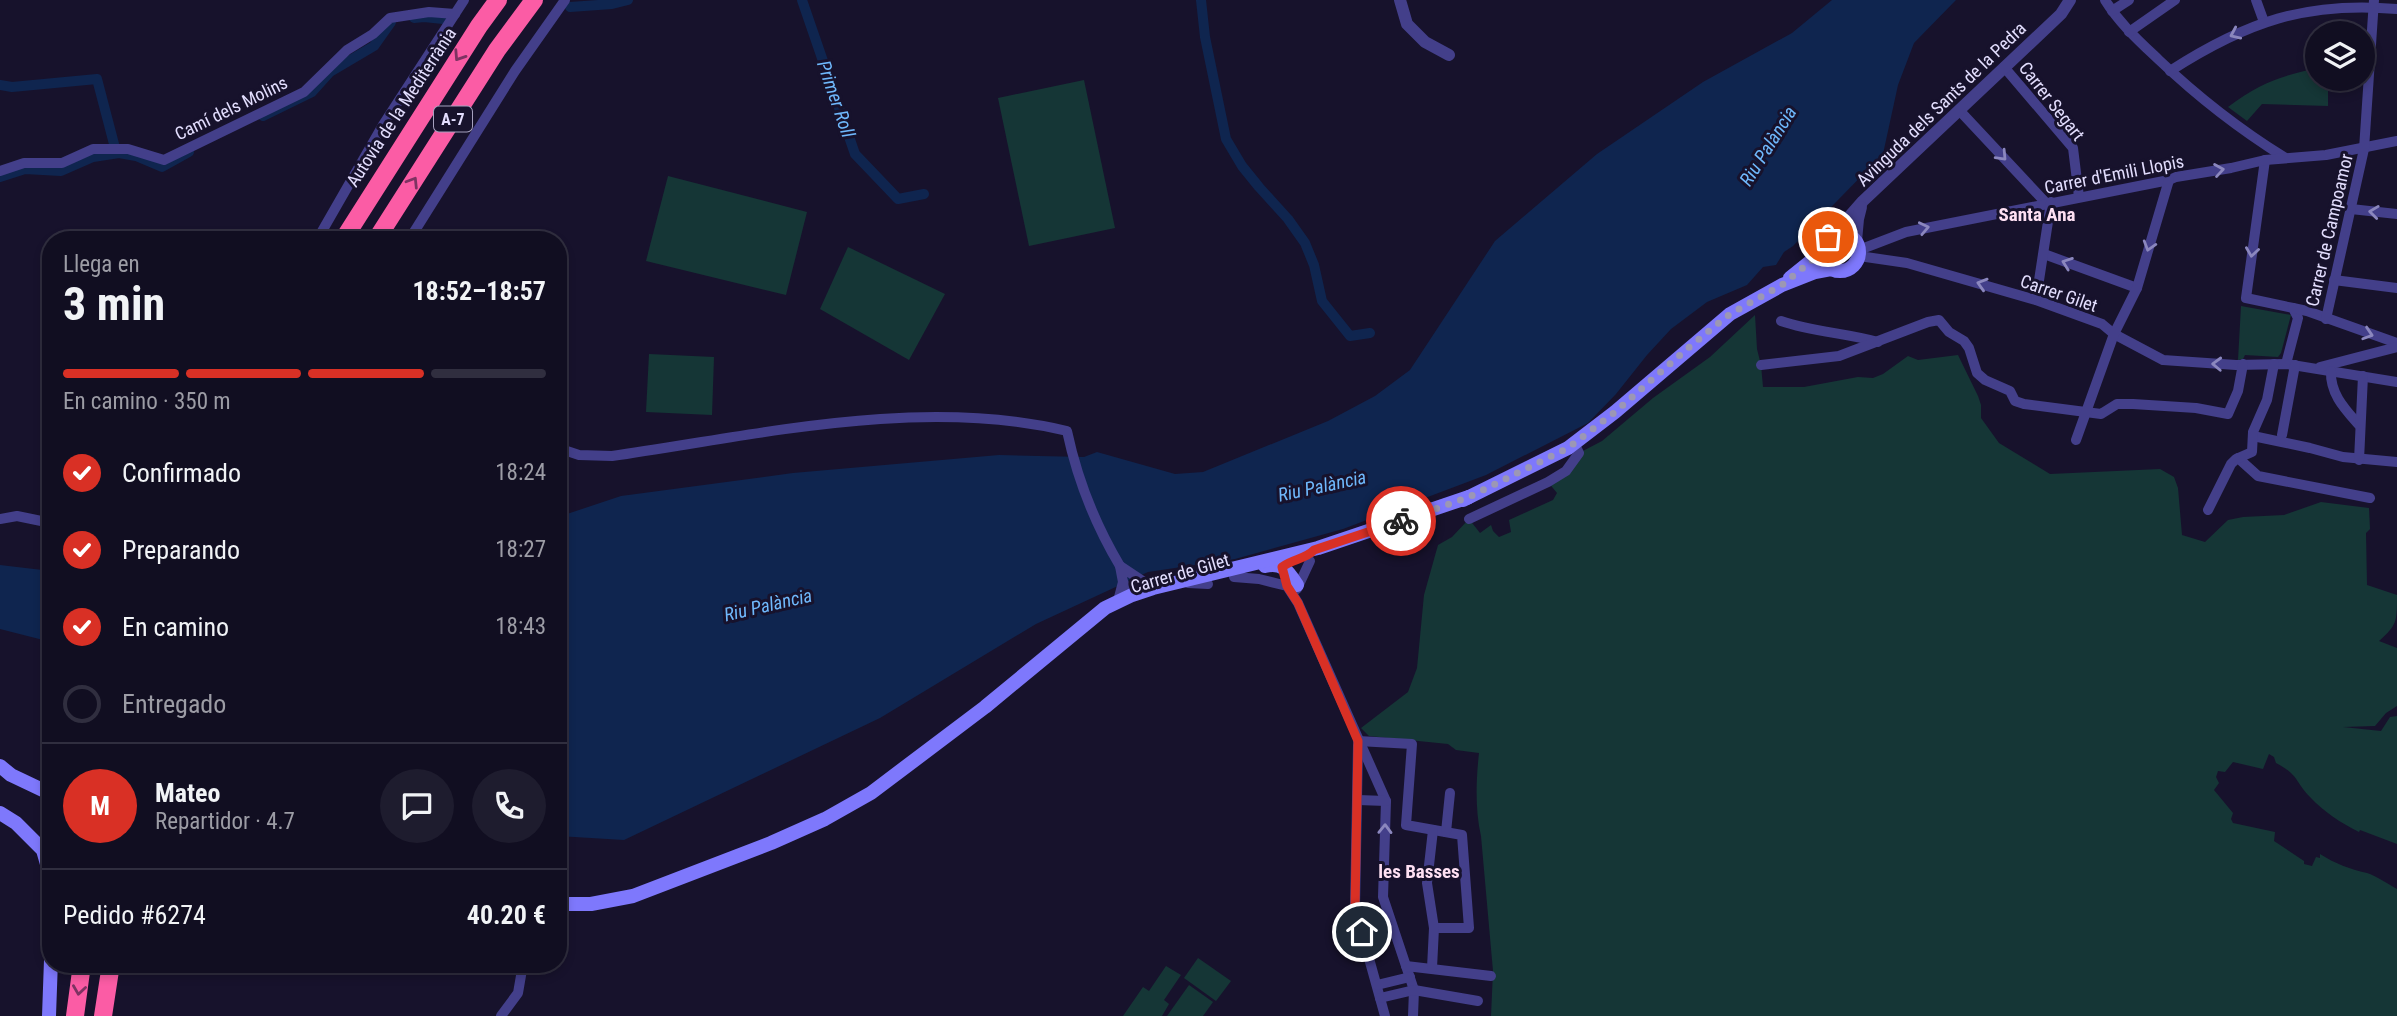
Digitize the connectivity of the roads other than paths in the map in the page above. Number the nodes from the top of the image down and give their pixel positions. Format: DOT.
graph roads {
  1 [pos="464,0"];
  2 [pos="498,0"];
  3 [pos="534,0"];
  4 [pos="565,0"];
  5 [pos="1400,0"];
  6 [pos="2070,0"];
  7 [pos="2105,0"];
  8 [pos="2129,0"];
  9 [pos="2175,0"];
  10 [pos="2256,0"];
  11 [pos="2374,4"];
  12 [pos="2317,5"];
  13 [pos="2397,9"];
  14 [pos="2112,11"];
  15 [pos="455,14"];
  16 [pos="2264,22"];
  17 [pos="2129,32"];
  18 [pos="1449,54"];
  19 [pos="2004,67"];
  20 [pos="2170,71"];
  21 [pos="1959,110"];
  22 [pos="2397,141"];
  23 [pos="2378,145"];
  24 [pos="2364,149"];
  25 [pos="2397,150"];
  26 [pos="2285,157"];
  27 [pos="2265,160"];
  28 [pos="0,171"];
  29 [pos="2169,180"];
  30 [pos="2079,197"];
  31 [pos="1863,201"];
  32 [pos="2048,203"];
  33 [pos="2351,209"];
  34 [pos="2397,214"];
  35 [pos="322,231"];
  36 [pos="349,231"];
  37 [pos="382,231"];
  38 [pos="415,231"];
  39 [pos="1834,234"];
  40 [pos="1858,249"];
  41 [pos="1821,253"];
  42 [pos="2044,254"];
  43 [pos="1831,269"];
  44 [pos="2334,280"];
  45 [pos="1782,285"];
  46 [pos="2137,288"];
  47 [pos="2397,288"];
  48 [pos="2036,300"];
  49 [pos="2293,308"];
  50 [pos="2326,319"];
  51 [pos="1781,321"];
  52 [pos="2114,334"];
  53 [pos="1879,342"];
  54 [pos="2397,345"];
  55 [pos="2244,364"];
  56 [pos="2274,364"];
  57 [pos="2290,364"];
  58 [pos="1761,365"];
  59 [pos="2316,368"];
  60 [pos="2331,371"];
  61 [pos="2363,376"];
  62 [pos="2397,382"];
  63 [pos="2085,413"];
  64 [pos="2359,425"];
  65 [pos="2282,435"];
  66 [pos="2253,436"];
  67 [pos="2076,440"];
  68 [pos="1574,443"];
  69 [pos="567,451"];
  70 [pos="2238,458"];
  71 [pos="2359,460"];
  72 [pos="2397,462"];
  73 [pos="2370,498"];
  74 [pos="2208,510"];
  75 [pos="0,519"];
  76 [pos="1469,519"];
  77 [pos="42,521"];
  78 [pos="1312,555"];
  79 [pos="1120,566"];
  80 [pos="1282,567"];
  81 [pos="1219,572"];
  82 [pos="1134,575"];
  83 [pos="1234,577"];
  84 [pos="1123,582"];
  85 [pos="1208,584"];
  86 [pos="1292,586"];
  87 [pos="1153,588"];
  88 [pos="1132,595"];
  89 [pos="1118,601"];
  90 [pos="1107,617"];
  91 [pos="1070,638"];
  92 [pos="1358,741"];
  93 [pos="0,766"];
  94 [pos="42,790"];
  95 [pos="1450,793"];
  96 [pos="1359,800"];
  97 [pos="1386,801"];
  98 [pos="0,813"];
  99 [pos="1433,830"];
  100 [pos="1446,832"];
  101 [pos="42,849"];
  102 [pos="567,904"];
  103 [pos="1434,928"];
  104 [pos="1406,966"];
  105 [pos="1432,968"];
  106 [pos="51,973"];
  107 [pos="81,973"];
  108 [pos="110,973"];
  109 [pos="521,973"];
  110 [pos="1491,976"];
  111 [pos="1410,977"];
  112 [pos="1377,985"];
  113 [pos="1413,990"];
  114 [pos="1380,998"];
  115 [pos="1478,1002"];
  116 [pos="49,1016"];
  117 [pos="75,1016"];
  118 [pos="103,1016"];
  119 [pos="501,1016"];
  120 [pos="1385,1016"];
  121 [pos="1413,1016"];
  1 -- 15 [label="street"];
  2 -- 36 [label="highway, Autovia de la Mediterrània / A-7, one-way"];
  37 -- 3 [label="highway, A-7, one-way"];
  4 -- 38 [label="street"];
  5 -- 18 [label="street"];
  6 -- 19 [label="street, Avinguda dels Sants de la Pedra"];
  7 -- 14 [label="street"];
  8 -- 14 [label="street"];
  9 -- 17 [label="street"];
  10 -- 16 [label="street"];
  11 -- 12 [label="street"];
  11 -- 13 [label="street"];
  11 -- 24 [label="street, Carrer de Campoamor"];
  12 -- 16 [label="street"];
  14 -- 17 [label="street"];
  15 -- 28 [label="street, Camí dels Molins"];
  15 -- 35 [label="street"];
  16 -- 20 [label="street, one-way"];
  17 -- 20 [label="street"];
  19 -- 21 [label="street, Avinguda dels Sants de la Pedra"];
  19 -- 30 [label="street, Carrer Segart"];
  20 -- 26 [label="street"];
  21 -- 31 [label="street, Avinguda dels Sants de la Pedra"];
  21 -- 32 [label="street, one-way"];
  22 -- 23 [label="street, Carrer d'Emili Llopis"];
  23 -- 24 [label="street, Carrer d'Emili Llopis"];
  23 -- 25 [label="street"];
  24 -- 26 [label="street, Carrer d'Emili Llopis"];
  24 -- 33 [label="street, Carrer de Campoamor"];
  26 -- 27 [label="street, Carrer d'Emili Llopis"];
  29 -- 27 [label="street, Carrer d'Emili Llopis, one-way"];
  27 -- 49 [label="street, one-way"];
  29 -- 30 [label="street, Carrer d'Emili Llopis"];
  29 -- 46 [label="street, one-way"];
  30 -- 32 [label="street, Carrer d'Emili Llopis"];
  31 -- 39 [label="street, Avinguda dels Sants de la Pedra"];
  31 -- 40 [label="street"];
  40 -- 32 [label="street, Carrer d'Emili Llopis, one-way"];
  32 -- 42 [label="street"];
  34 -- 33 [label="street, one-way"];
  33 -- 44 [label="street, Carrer de Campoamor"];
  39 -- 40 [label="main road"];
  39 -- 41 [label="main road"];
  40 -- 43 [label="main road"];
  48 -- 40 [label="street, Carrer Gilet, one-way"];
  41 -- 43 [label="main road"];
  41 -- 45 [label="main road, Carrer de Gilet"];
  46 -- 42 [label="street, one-way"];
  42 -- 48 [label="street"];
  43 -- 45 [label="main road, Carrer de Gilet"];
  44 -- 47 [label="street"];
  44 -- 50 [label="street, Carrer de Campoamor"];
  45 -- 68 [label="main road, Carrer de Gilet"];
  46 -- 52 [label="street"];
  48 -- 52 [label="street, Carrer Gilet"];
  49 -- 50 [label="street"];
  49 -- 57 [label="street"];
  50 -- 54 [label="street, one-way"];
  51 -- 53 [label="street"];
  55 -- 52 [label="street, Carrer Gilet, one-way"];
  52 -- 63 [label="street"];
  53 -- 58 [label="street"];
  53 -- 63 [label="street"];
  54 -- 59 [label="street"];
  55 -- 56 [label="street, Carrer Gilet"];
  55 -- 63 [label="street"];
  56 -- 57 [label="street, Carrer Gilet"];
  56 -- 66 [label="street"];
  57 -- 59 [label="street, Carrer Gilet"];
  57 -- 65 [label="street"];
  59 -- 60 [label="street, Carrer Gilet"];
  60 -- 61 [label="street, Carrer Gilet"];
  60 -- 64 [label="street"];
  61 -- 62 [label="street, Carrer Gilet"];
  61 -- 64 [label="street"];
  63 -- 67 [label="street"];
  64 -- 71 [label="street"];
  66 -- 70 [label="street"];
  66 -- 71 [label="street"];
  68 -- 76 [label="street"];
  68 -- 78 [label="main road, Carrer de Gilet"];
  69 -- 79 [label="street"];
  70 -- 73 [label="street"];
  70 -- 74 [label="street"];
  71 -- 72 [label="street"];
  75 -- 77 [label="street"];
  78 -- 80 [label="main road"];
  78 -- 81 [label="main road, Carrer de Gilet"];
  78 -- 86 [label="street"];
  79 -- 82 [label="street"];
  79 -- 84 [label="street"];
  80 -- 81 [label="main road"];
  80 -- 83 [label="main road, Carrer de Gilet"];
  80 -- 86 [label="main road"];
  81 -- 87 [label="main road, Carrer de Gilet"];
  82 -- 87 [label="street"];
  82 -- 88 [label="street"];
  83 -- 85 [label="main road, Carrer de Gilet"];
  83 -- 86 [label="street"];
  84 -- 88 [label="street"];
  84 -- 89 [label="street"];
  85 -- 88 [label="street"];
  85 -- 90 [label="main road, Carrer de Gilet"];
  86 -- 92 [label="street"];
  87 -- 88 [label="main road, Carrer de Gilet"];
  88 -- 89 [label="main road, Carrer de Gilet"];
  88 -- 90 [label="street"];
  89 -- 91 [label="main road, Carrer de Gilet"];
  90 -- 91 [label="main road, Carrer de Gilet"];
  91 -- 102 [label="main road"];
  92 -- 96 [label="street"];
  92 -- 97 [label="street"];
  92 -- 99 [label="street"];
  93 -- 94 [label="main road"];
  95 -- 100 [label="street"];
  96 -- 97 [label="street"];
  96 -- 112 [label="street"];
  104 -- 97 [label="street, one-way"];
  98 -- 101 [label="main road"];
  99 -- 100 [label="street"];
  99 -- 103 [label="street"];
  100 -- 103 [label="street"];
  103 -- 105 [label="street"];
  104 -- 105 [label="street"];
  104 -- 111 [label="street"];
  105 -- 110 [label="street"];
  106 -- 116 [label="main road"];
  107 -- 117 [label="highway, one-way"];
  108 -- 118 [label="highway"];
  109 -- 119 [label="street"];
  111 -- 112 [label="street"];
  111 -- 113 [label="street"];
  112 -- 114 [label="street"];
  113 -- 114 [label="street"];
  113 -- 115 [label="street"];
  113 -- 121 [label="street"];
  114 -- 120 [label="street"];
}
